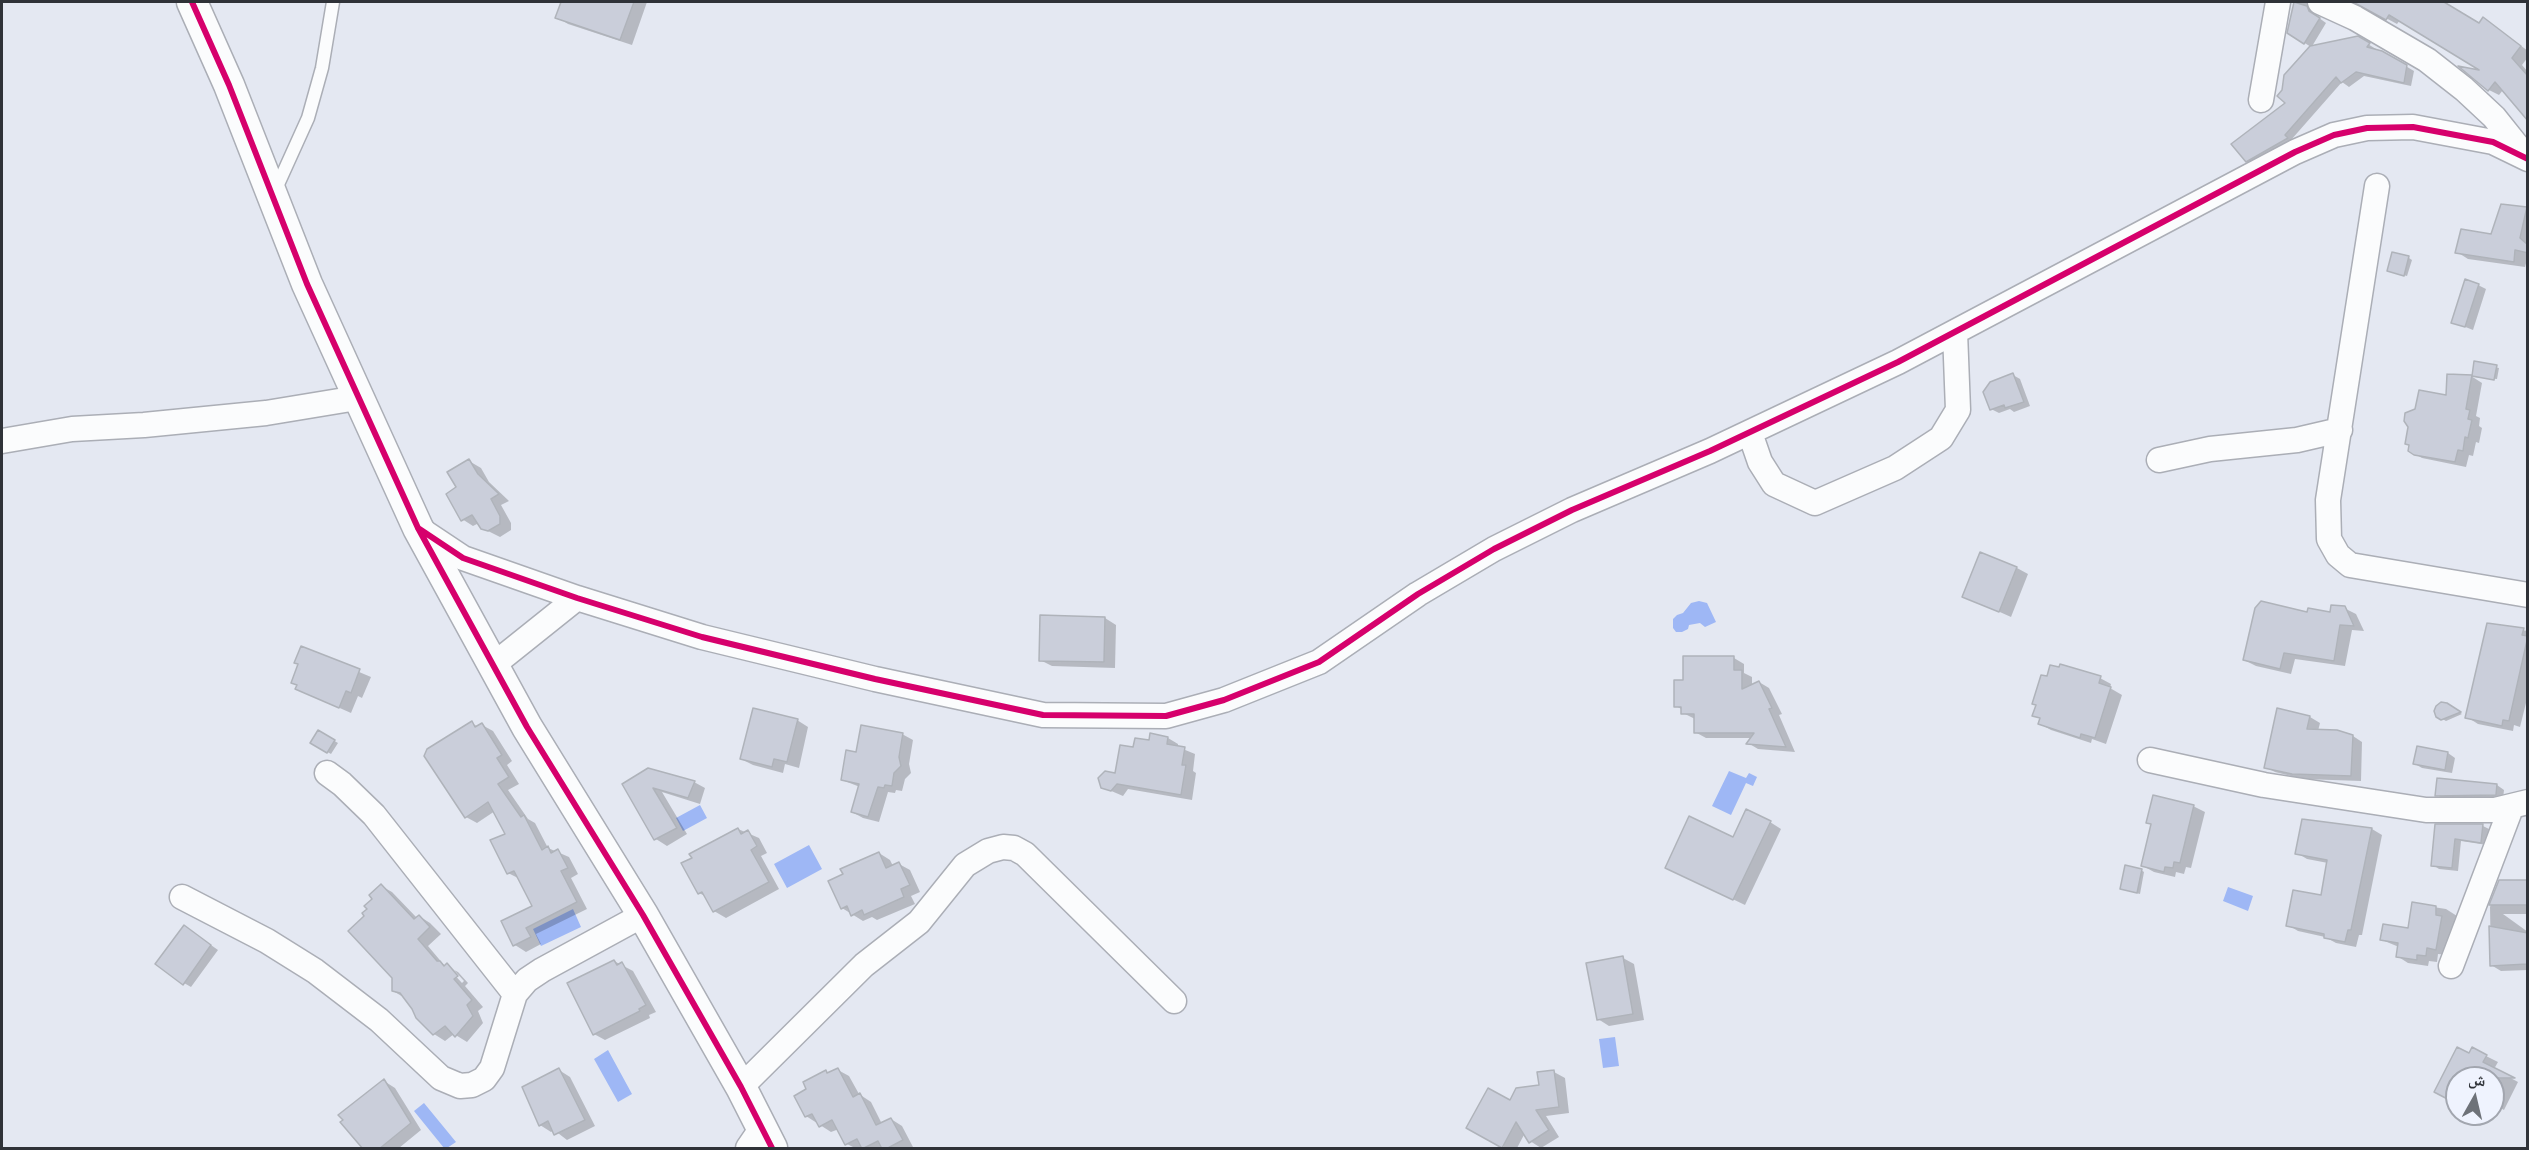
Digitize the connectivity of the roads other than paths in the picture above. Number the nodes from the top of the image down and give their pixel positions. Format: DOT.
graph roads {
  1 [pos="192,2"];
  2 [pos="333,2"];
  3 [pos="2278,2"];
  4 [pos="2329,3"];
  5 [pos="2261,100"];
  6 [pos="2528,158"];
  7 [pos="2377,186"];
  8 [pos="272,197"];
  9 [pos="1955,332"];
  10 [pos="357,398"];
  11 [pos="2340,430"];
  12 [pos="1749,433"];
  13 [pos="2,441"];
  14 [pos="2159,460"];
  15 [pos="418,528"];
  16 [pos="2528,595"];
  17 [pos="577,598"];
  18 [pos="492,666"];
  19 [pos="2150,760"];
  20 [pos="327,773"];
  21 [pos="2519,805"];
  22 [pos="182,897"];
  23 [pos="643,915"];
  24 [pos="2451,966"];
  25 [pos="515,994"];
  26 [pos="1174,1001"];
  27 [pos="741,1088"];
  28 [pos="761,1142"];
  1 -- 8 [label="street"];
  2 -- 8 [label="lane"];
  3 -- 5 [label="street"];
  4 -- 6 [label="street"];
  6 -- 9 [label="street"];
  7 -- 11 [label="street"];
  8 -- 10 [label="street"];
  9 -- 12 [label="street"];
  9 -- 12 [label="street"];
  10 -- 13 [label="street"];
  10 -- 15 [label="street"];
  11 -- 14 [label="street"];
  11 -- 16 [label="street"];
  12 -- 17 [label="street"];
  15 -- 17 [label="street"];
  15 -- 18 [label="street"];
  17 -- 18 [label="street"];
  18 -- 23 [label="street"];
  19 -- 21 [label="street"];
  20 -- 25 [label="street"];
  21 -- 24 [label="street"];
  22 -- 25 [label="street"];
  23 -- 25 [label="street"];
  23 -- 27 [label="street"];
  26 -- 27 [label="street"];
  27 -- 28 [label="street"];
}
